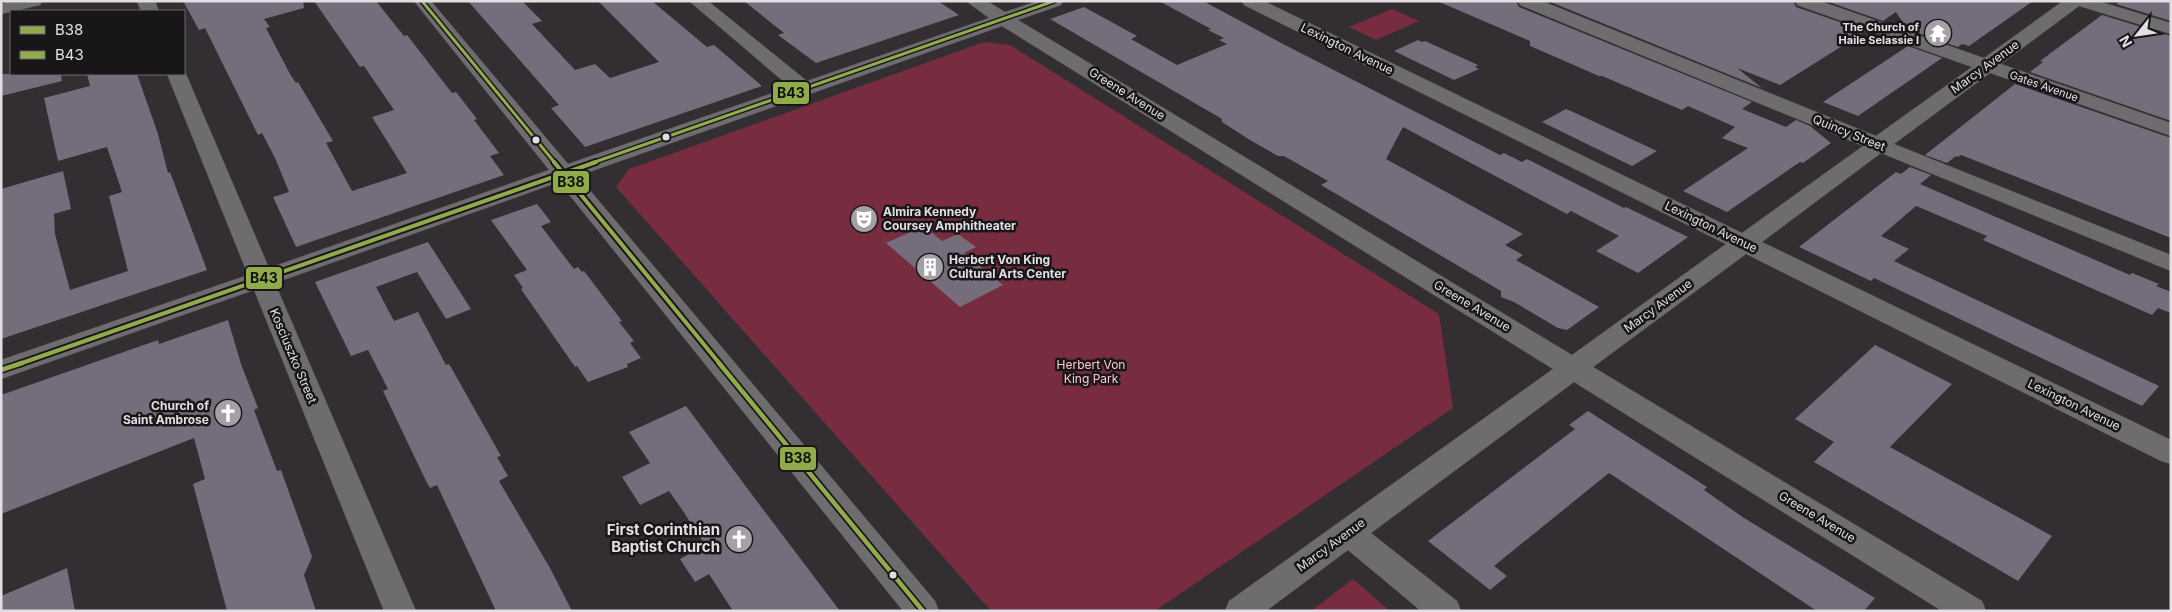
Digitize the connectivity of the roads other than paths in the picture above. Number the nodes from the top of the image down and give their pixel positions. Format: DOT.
graph roads {
  1 [pos="34,1"];
  2 [pos="422,1"];
  3 [pos="697,1"];
  4 [pos="974,1"];
  5 [pos="1055,1"];
  6 [pos="1250,1"];
  7 [pos="1526,1"];
  8 [pos="1803,1"];
  9 [pos="2075,1"];
  10 [pos="2079,1"];
  11 [pos="1,9"];
  12 [pos="1004,19"];
  13 [pos="2171,29"];
  14 [pos="1987,66"];
  15 [pos="176,75"];
  16 [pos="803,88"];
  17 [pos="2171,130"];
  18 [pos="1878,145"];
  19 [pos="563,173"];
  20 [pos="1744,244"];
  21 [pos="2171,264"];
  22 [pos="261,279"];
  23 [pos="1573,368"];
  24 [pos="1,370"];
  25 [pos="2171,453"];
  26 [pos="1348,532"];
  27 [pos="400,611"];
  28 [pos="923,611"];
  29 [pos="1241,611"];
  30 [pos="1445,611"];
  31 [pos="1970,611"];
  1 -- 11 [label="street"];
  2 -- 19 [label="street"];
  3 -- 16 [label="street"];
  4 -- 12 [label="street, Greene Avenue"];
  5 -- 12 [label="street"];
  6 -- 20 [label="street, Lexington Avenue"];
  7 -- 18 [label="street, Quincy Street"];
  8 -- 14 [label="street, Gates Avenue"];
  9 -- 14 [label="street, Marcy Avenue"];
  10 -- 13 [label="street"];
  12 -- 16 [label="street"];
  12 -- 23 [label="street, Greene Avenue"];
  14 -- 17 [label="street, Gates Avenue"];
  14 -- 18 [label="street, Marcy Avenue"];
  15 -- 22 [label="street, Kosciuszko Street"];
  16 -- 19 [label="street"];
  18 -- 20 [label="street, Marcy Avenue"];
  18 -- 21 [label="street, Quincy Street"];
  19 -- 22 [label="street"];
  19 -- 28 [label="street"];
  20 -- 23 [label="street, Marcy Avenue"];
  20 -- 25 [label="street, Lexington Avenue"];
  22 -- 24 [label="street"];
  22 -- 27 [label="street, Kosciuszko Street"];
  23 -- 26 [label="street, Marcy Avenue"];
  23 -- 31 [label="street, Greene Avenue"];
  26 -- 29 [label="street, Marcy Avenue"];
  26 -- 30 [label="street"];
}
